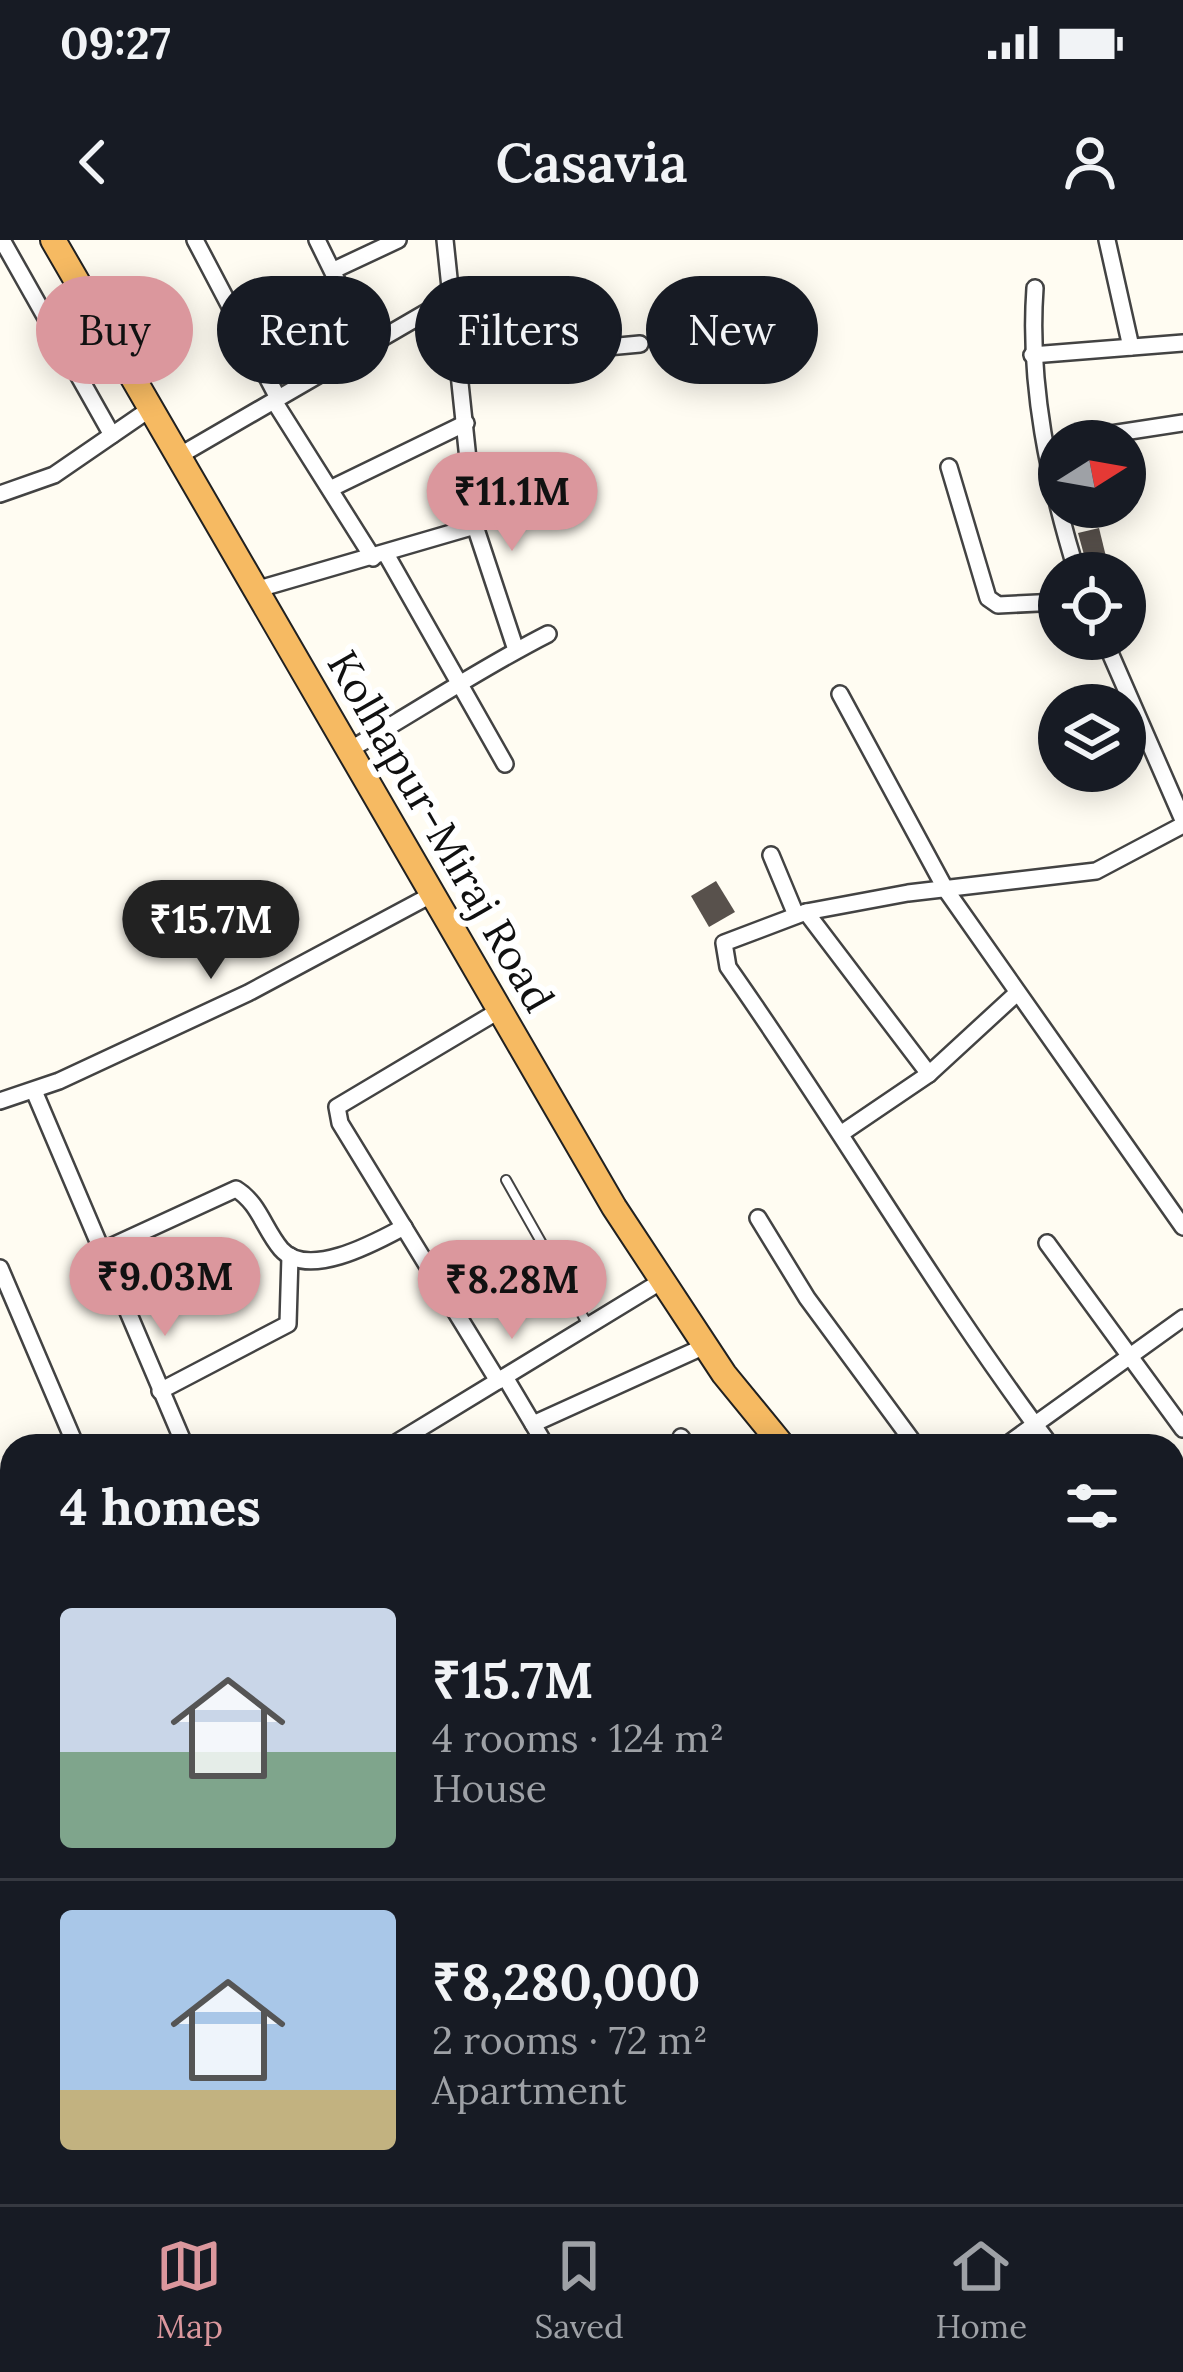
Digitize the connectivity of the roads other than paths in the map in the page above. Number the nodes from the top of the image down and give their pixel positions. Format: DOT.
graph roads {
  1 [pos="2,240"];
  2 [pos="52,240"];
  3 [pos="195,240"];
  4 [pos="317,240"];
  5 [pos="398,240"];
  6 [pos="445,240"];
  7 [pos="1107,240"];
  8 [pos="334,270"];
  9 [pos="337,276"];
  10 [pos="449,276"];
  11 [pos="1035,288"];
  12 [pos="1183,343"];
  13 [pos="640,344"];
  14 [pos="622,346"];
  15 [pos="1131,347"];
  16 [pos="1032,356"];
  17 [pos="302,384"];
  18 [pos="461,384"];
  19 [pos="276,399"];
  20 [pos="150,409"];
  21 [pos="1051,420"];
  22 [pos="466,422"];
  23 [pos="1183,423"];
  24 [pos="1146,429"];
  25 [pos="112,435"];
  26 [pos="177,457"];
  27 [pos="949,466"];
  28 [pos="330,489"];
  29 [pos="0,494"];
  30 [pos="475,526"];
  31 [pos="380,556"];
  32 [pos="255,590"];
  33 [pos="1038,603"];
  34 [pos="548,634"];
  35 [pos="516,650"];
  36 [pos="1113,660"];
  37 [pos="458,681"];
  38 [pos="840,694"];
  39 [pos="349,750"];
  40 [pos="505,764"];
  41 [pos="1183,822"];
  42 [pos="771,855"];
  43 [pos="946,890"];
  44 [pos="434,894"];
  45 [pos="801,914"];
  46 [pos="1017,993"];
  47 [pos="500,1010"];
  48 [pos="929,1074"];
  49 [pos="34,1091"];
  50 [pos="0,1101"];
  51 [pos="842,1133"];
  52 [pos="506,1180"];
  53 [pos="758,1218"];
  54 [pos="404,1227"];
  55 [pos="1183,1227"];
  56 [pos="1047,1243"];
  57 [pos="99,1252"];
  58 [pos="290,1256"];
  59 [pos="0,1268"];
  60 [pos="660,1282"];
  61 [pos="1183,1318"];
  62 [pos="588,1326"];
  63 [pos="705,1346"];
  64 [pos="1132,1355"];
  65 [pos="501,1379"];
  66 [pos="160,1391"];
  67 [pos="533,1424"];
  68 [pos="1035,1424"];
  69 [pos="1183,1429"];
  70 [pos="71,1434"];
  71 [pos="179,1434"];
  72 [pos="411,1434"];
  73 [pos="539,1434"];
  74 [pos="774,1434"];
  75 [pos="907,1434"];
  76 [pos="1021,1434"];
  77 [pos="1042,1434"];
  1 -- 25 [label="street"];
  2 -- 20 [label="highway, Kolhapur-Miraj Road"];
  3 -- 19 [label="street"];
  4 -- 8 [label="street"];
  5 -- 8 [label="street"];
  6 -- 10 [label="street"];
  7 -- 15 [label="street"];
  8 -- 9 [label="street"];
  11 -- 16 [label="street"];
  12 -- 15 [label="street"];
  13 -- 14 [label="street"];
  15 -- 16 [label="street"];
  16 -- 21 [label="street"];
  17 -- 19 [label="street"];
  18 -- 22 [label="street"];
  19 -- 26 [label="street"];
  19 -- 28 [label="street"];
  20 -- 25 [label="street"];
  20 -- 26 [label="highway, Kolhapur-Miraj Road"];
  22 -- 28 [label="street"];
  22 -- 30 [label="street"];
  23 -- 24 [label="street"];
  25 -- 29 [label="street"];
  26 -- 32 [label="highway, Kolhapur-Miraj Road"];
  27 -- 33 [label="street"];
  28 -- 31 [label="street"];
  30 -- 31 [label="street"];
  30 -- 35 [label="street"];
  31 -- 32 [label="street"];
  31 -- 37 [label="street"];
  32 -- 39 [label="highway, Kolhapur-Miraj Road"];
  34 -- 35 [label="street"];
  35 -- 37 [label="street"];
  36 -- 41 [label="street"];
  37 -- 39 [label="street"];
  37 -- 40 [label="street"];
  38 -- 43 [label="street"];
  39 -- 44 [label="highway, Kolhapur-Miraj Road"];
  41 -- 43 [label="street"];
  42 -- 45 [label="street"];
  43 -- 45 [label="street"];
  43 -- 46 [label="street"];
  44 -- 47 [label="highway, Kolhapur-Miraj Road"];
  44 -- 49 [label="street"];
  45 -- 48 [label="street"];
  45 -- 51 [label="street"];
  46 -- 48 [label="street"];
  46 -- 55 [label="street"];
  47 -- 54 [label="street"];
  47 -- 60 [label="highway, Kolhapur-Miraj Road"];
  48 -- 51 [label="street"];
  49 -- 50 [label="street"];
  49 -- 57 [label="street"];
  51 -- 68 [label="street"];
  52 -- 62 [label="lane"];
  53 -- 75 [label="street"];
  54 -- 58 [label="street"];
  54 -- 65 [label="street"];
  56 -- 64 [label="street"];
  57 -- 58 [label="street"];
  57 -- 66 [label="street"];
  58 -- 66 [label="street"];
  59 -- 70 [label="street"];
  60 -- 62 [label="street"];
  60 -- 63 [label="highway, Kolhapur-Miraj Road"];
  61 -- 64 [label="street"];
  62 -- 65 [label="street"];
  63 -- 67 [label="street"];
  63 -- 74 [label="highway, Kolhapur-Miraj Road"];
  64 -- 68 [label="street"];
  64 -- 69 [label="street"];
  65 -- 67 [label="street"];
  65 -- 72 [label="street"];
  66 -- 71 [label="street"];
  67 -- 73 [label="street"];
  68 -- 76 [label="street"];
  68 -- 77 [label="street"];
}
